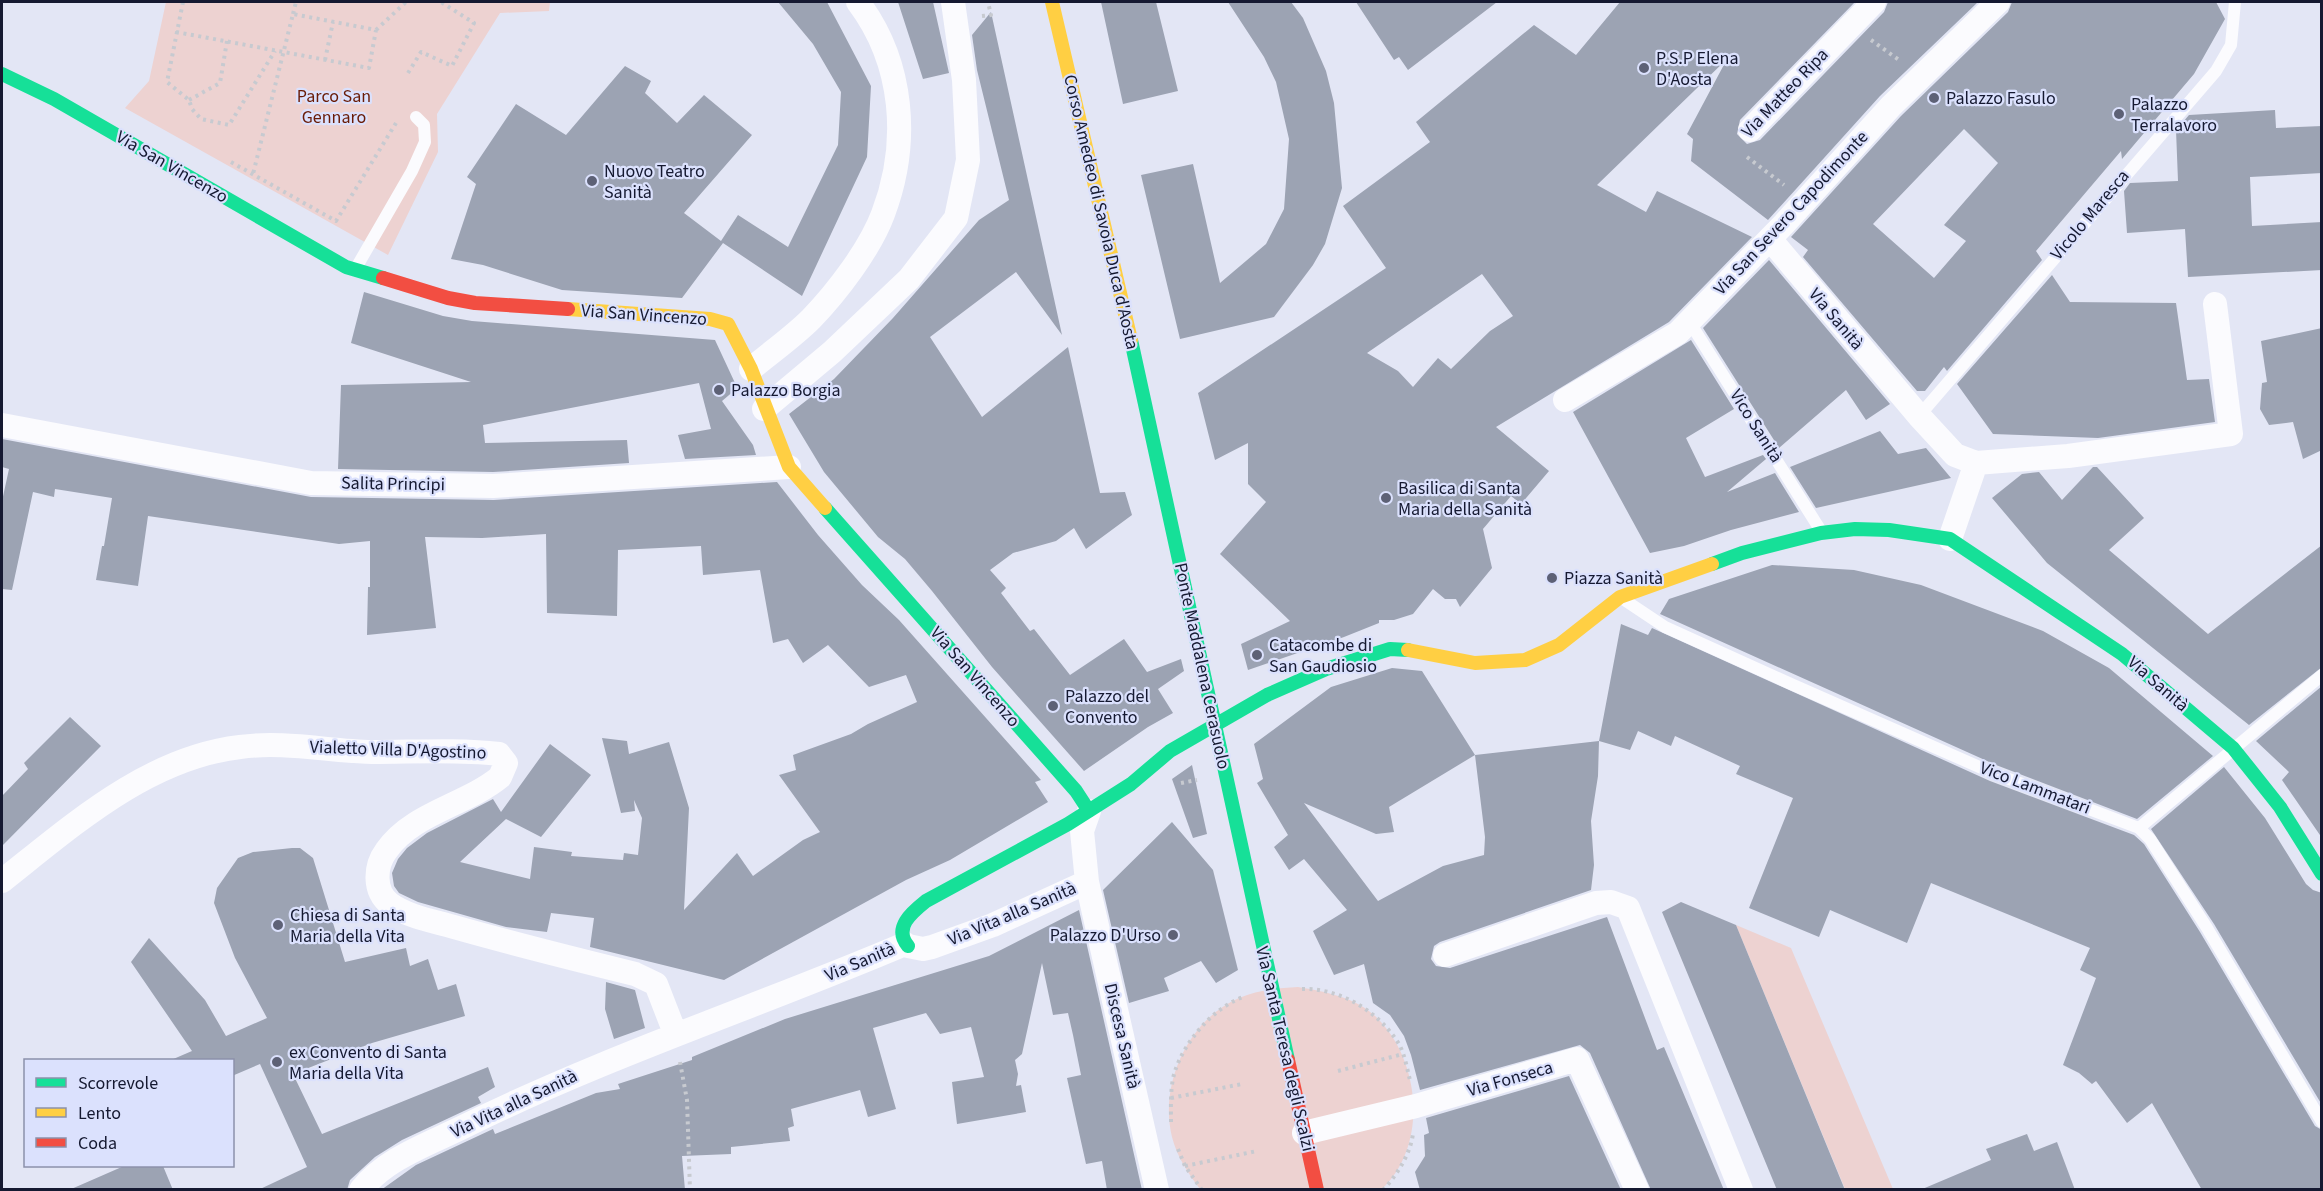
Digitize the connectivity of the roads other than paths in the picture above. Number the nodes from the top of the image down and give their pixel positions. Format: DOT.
graph roads {
  1 [pos="858,2"];
  2 [pos="952,2"];
  3 [pos="1052,2"];
  4 [pos="1874,2"];
  5 [pos="1998,2"];
  6 [pos="2235,2"];
  7 [pos="2,74"];
  8 [pos="416,117"];
  9 [pos="1750,130"];
  10 [pos="1770,239"];
  11 [pos="355,269"];
  12 [pos="2215,304"];
  13 [pos="1689,321"];
  14 [pos="751,369"];
  15 [pos="1565,400"];
  16 [pos="764,409"];
  17 [pos="1919,416"];
  18 [pos="1151,422"];
  19 [pos="2,425"];
  20 [pos="1976,463"];
  21 [pos="789,467"];
  22 [pos="1821,532"];
  23 [pos="1950,539"];
  24 [pos="1620,597"];
  25 [pos="2322,675"];
  26 [pos="2233,748"];
  27 [pos="1089,811"];
  28 [pos="2139,828"];
  29 [pos="1053,833"];
  30 [pos="1083,849"];
  31 [pos="2322,874"];
  32 [pos="2,881"];
  33 [pos="1087,882"];
  34 [pos="1253,909"];
  35 [pos="906,945"];
  36 [pos="1445,955"];
  37 [pos="733,1014"];
  38 [pos="675,1033"];
  39 [pos="2322,1122"];
  40 [pos="1304,1133"];
  41 [pos="361,1190"];
  42 [pos="1157,1190"];
  43 [pos="1317,1190"];
  44 [pos="1637,1190"];
  45 [pos="1741,1190"];
  1 -- 14 [label="street"];
  2 -- 16 [label="street"];
  3 -- 18 [label="street, Corso Amedeo di Savoia Duca d'Aosta"];
  4 -- 9 [label="street, Via Matteo Ripa"];
  5 -- 10 [label="street, Via San Severo Capodimonte"];
  6 -- 17 [label="lane, Vicolo Maresca"];
  7 -- 11 [label="street, Via San Vincenzo"];
  8 -- 11 [label="lane"];
  10 -- 13 [label="street, Via San Severo Capodimonte"];
  10 -- 17 [label="street, Via Sanità"];
  11 -- 14 [label="street, Via San Vincenzo"];
  12 -- 20 [label="street"];
  13 -- 15 [label="street, Via San Severo Capodimonte"];
  13 -- 22 [label="lane, Vico Sanità"];
  14 -- 16 [label="street, Via San Vincenzo"];
  16 -- 21 [label="street, Via San Vincenzo"];
  17 -- 20 [label="street, Via Sanità"];
  18 -- 34 [label="street, Ponte Maddalena Cerasuolo"];
  19 -- 21 [label="street, Salita Principi"];
  20 -- 23 [label="street"];
  21 -- 27 [label="street, Via San Vincenzo"];
  22 -- 23 [label="street, Via Sanità"];
  22 -- 24 [label="street, Via Sanità"];
  23 -- 26 [label="street, Via Sanità"];
  24 -- 27 [label="street"];
  24 -- 28 [label="lane, Vico Lammatari"];
  25 -- 26 [label="lane"];
  26 -- 28 [label="lane"];
  26 -- 31 [label="street, Via Sanità"];
  27 -- 29 [label="street"];
  27 -- 30 [label="street, Via Vita alla Sanità"];
  28 -- 39 [label="lane"];
  29 -- 30 [label="street"];
  29 -- 35 [label="street, Via Sanità"];
  30 -- 33 [label="street, Via Vita alla Sanità"];
  32 -- 38 [label="street, Vialetto Villa D'Agostino"];
  33 -- 35 [label="street, Via Vita alla Sanità"];
  33 -- 42 [label="street, Discesa Sanità"];
  34 -- 40 [label="street, Via Santa Teresa degli Scalzi"];
  35 -- 37 [label="street, Via Sanità"];
  36 -- 45 [label="street"];
  37 -- 38 [label="street, Via Vita alla Sanità"];
  38 -- 41 [label="street, Via Vita alla Sanità"];
  40 -- 43 [label="street, Via Santa Teresa degli Scalzi"];
  40 -- 44 [label="street, Via Fonseca"];
}
